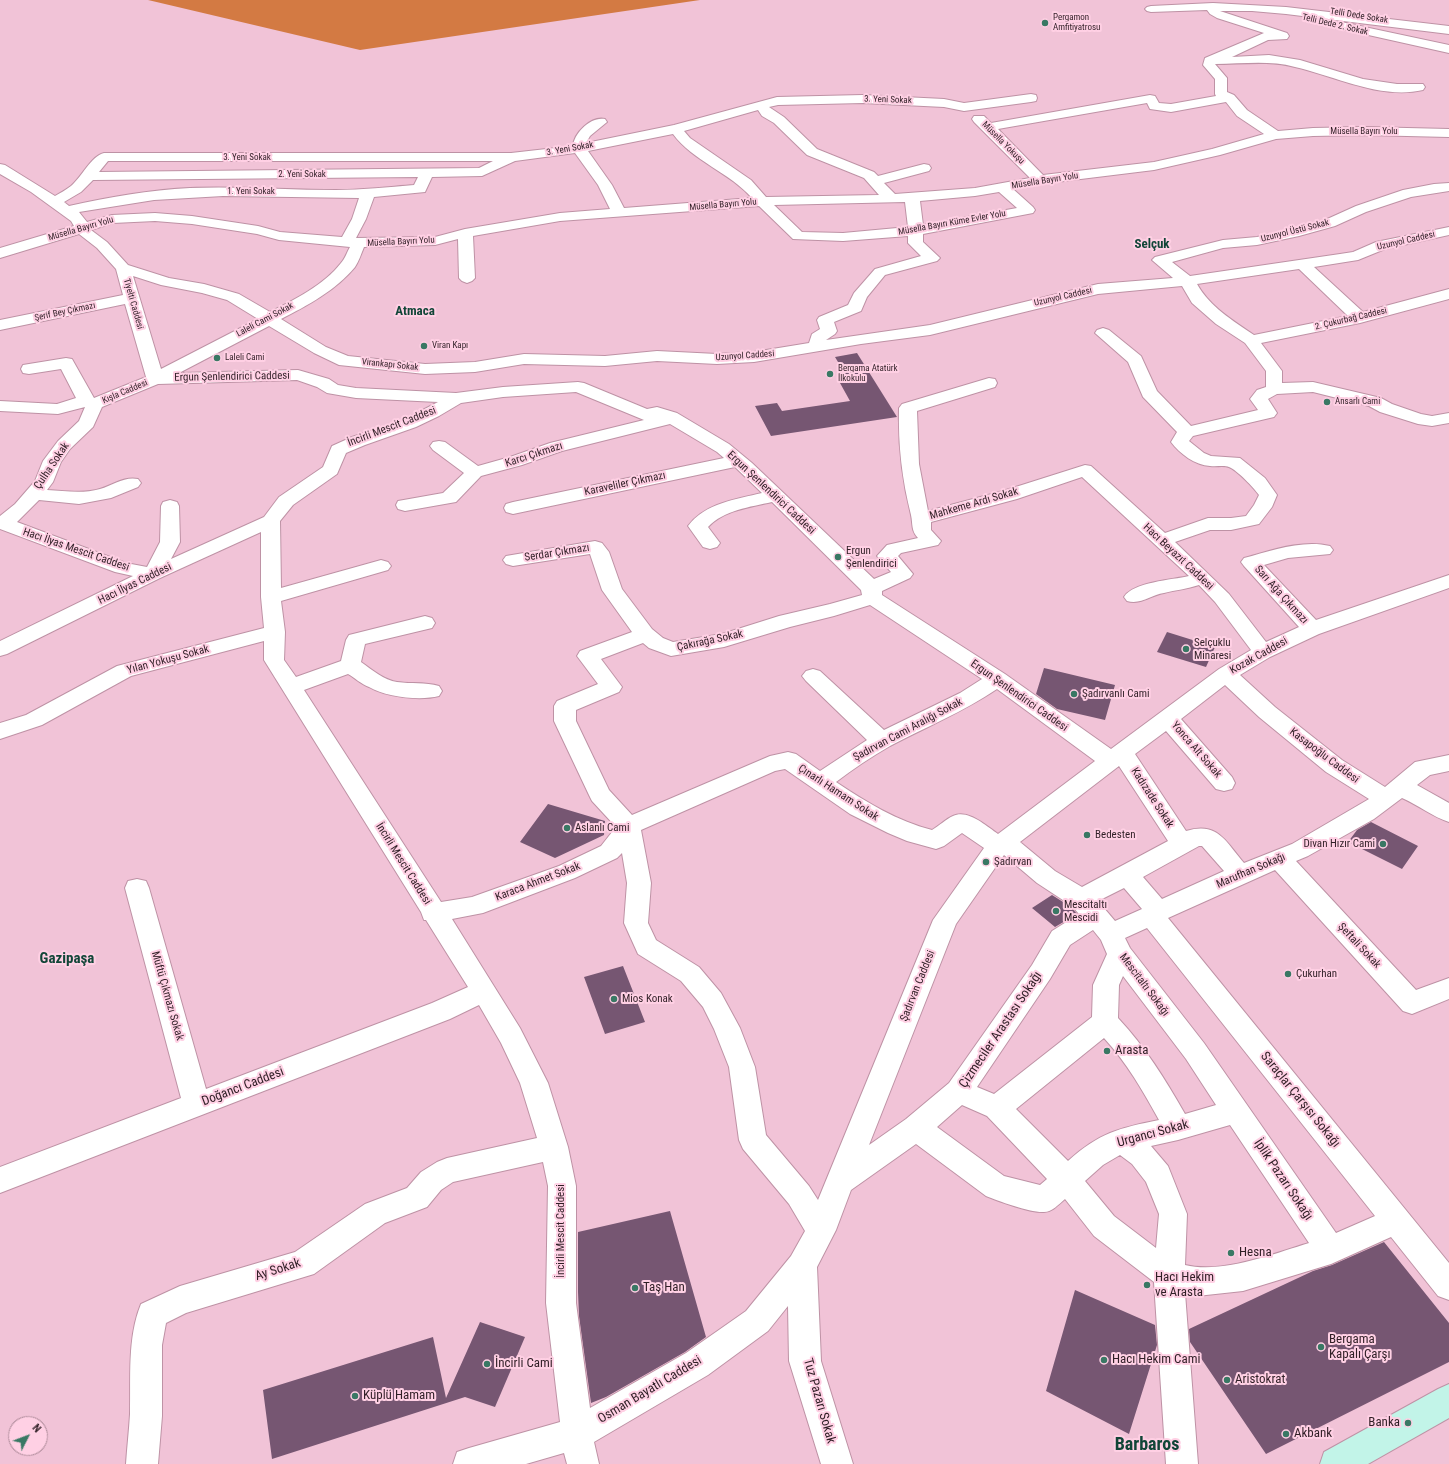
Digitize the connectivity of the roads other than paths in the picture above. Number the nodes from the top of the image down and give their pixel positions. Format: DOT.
graph roads {
  1 [pos="1217,4"];
  2 [pos="1151,8"];
  3 [pos="1449,30"];
  4 [pos="1449,49"];
  5 [pos="1269,58"];
  6 [pos="1209,60"];
  7 [pos="1328,60"];
  8 [pos="1418,87"];
  9 [pos="1030,98"];
  10 [pos="1229,98"];
  11 [pos="760,105"];
  12 [pos="964,107"];
  13 [pos="600,122"];
  14 [pos="988,127"];
  15 [pos="676,129"];
  16 [pos="1449,133"];
  17 [pos="1276,135"];
  18 [pos="579,149"];
  19 [pos="511,157"];
  20 [pos="0,168"];
  21 [pos="924,168"];
  22 [pos="426,174"];
  23 [pos="89,176"];
  24 [pos="1040,180"];
  25 [pos="876,181"];
  26 [pos="1449,187"];
  27 [pos="1004,188"];
  28 [pos="368,193"];
  29 [pos="912,196"];
  30 [pos="891,199"];
  31 [pos="763,201"];
  32 [pos="61,207"];
  33 [pos="620,213"];
  34 [pos="82,227"];
  35 [pos="916,231"];
  36 [pos="1449,231"];
  37 [pos="466,233"];
  38 [pos="353,242"];
  39 [pos="0,253"];
  40 [pos="1303,265"];
  41 [pos="123,268"];
  42 [pos="467,278"];
  43 [pos="1186,281"];
  44 [pos="1449,294"];
  45 [pos="130,298"];
  46 [pos="1360,318"];
  47 [pos="267,319"];
  48 [pos="0,325"];
  49 [pos="1103,333"];
  50 [pos="1251,340"];
  51 [pos="817,346"];
  52 [pos="677,356"];
  53 [pos="345,361"];
  54 [pos="29,369"];
  55 [pos="155,379"];
  56 [pos="323,383"];
  57 [pos="989,383"];
  58 [pos="1274,389"];
  59 [pos="456,398"];
  60 [pos="91,403"];
  61 [pos="0,406"];
  62 [pos="671,417"];
  63 [pos="1449,418"];
  64 [pos="1186,432"];
  65 [pos="439,446"];
  66 [pos="737,461"];
  67 [pos="1085,470"];
  68 [pos="475,472"];
  69 [pos="132,483"];
  70 [pos="33,494"];
  71 [pos="774,496"];
  72 [pos="405,505"];
  73 [pos="170,506"];
  74 [pos="513,508"];
  75 [pos="921,519"];
  76 [pos="271,522"];
  77 [pos="2,523"];
  78 [pos="1161,541"];
  79 [pos="710,543"];
  80 [pos="1322,550"];
  81 [pos="513,560"];
  82 [pos="381,566"];
  83 [pos="153,574"];
  84 [pos="1203,578"];
  85 [pos="1449,582"];
  86 [pos="872,593"];
  87 [pos="1134,596"];
  88 [pos="271,597"];
  89 [pos="425,623"];
  90 [pos="1312,629"];
  91 [pos="275,632"];
  92 [pos="645,634"];
  93 [pos="0,649"];
  94 [pos="1263,652"];
  95 [pos="350,665"];
  96 [pos="1226,674"];
  97 [pos="813,676"];
  98 [pos="997,679"];
  99 [pos="292,687"];
  100 [pos="431,691"];
  101 [pos="1167,718"];
  102 [pos="0,731"];
  103 [pos="882,741"];
  104 [pos="1117,757"];
  105 [pos="1449,763"];
  106 [pos="820,782"];
  107 [pos="1224,783"];
  108 [pos="1393,793"];
  109 [pos="1449,814"];
  110 [pos="629,826"];
  111 [pos="1182,843"];
  112 [pos="1001,844"];
  113 [pos="1279,859"];
  114 [pos="1240,874"];
  115 [pos="1127,875"];
  116 [pos="137,888"];
  117 [pos="433,913"];
  118 [pos="1154,913"];
  119 [pos="1102,926"];
  120 [pos="1449,988"];
  121 [pos="484,991"];
  122 [pos="1105,1022"];
  123 [pos="960,1091"];
  124 [pos="197,1105"];
  125 [pos="997,1108"];
  126 [pos="1236,1110"];
  127 [pos="916,1128"];
  128 [pos="1178,1128"];
  129 [pos="1121,1140"];
  130 [pos="554,1147"];
  131 [pos="0,1180"];
  132 [pos="1068,1180"];
  133 [pos="841,1181"];
  134 [pos="1397,1220"];
  135 [pos="821,1230"];
  136 [pos="1331,1250"];
  137 [pos="802,1266"];
  138 [pos="1169,1275"];
  139 [pos="1449,1286"];
  140 [pos="1449,1400"];
  141 [pos="578,1433"];
  142 [pos="142,1464"];
  143 [pos="469,1464"];
  144 [pos="583,1464"];
  145 [pos="837,1464"];
  146 [pos="1182,1464"];
  147 [pos="1336,1464"];
  1 -- 2 [label="street"];
  1 -- 3 [label="street, Telli Dede Sokak"];
  1 -- 4 [label="street, Telli Dede 2. Sokak"];
  1 -- 6 [label="street"];
  5 -- 6 [label="street"];
  5 -- 7 [label="street"];
  5 -- 8 [label="street"];
  6 -- 10 [label="street"];
  9 -- 12 [label="street, 3. Yeni Sokak"];
  10 -- 14 [label="street"];
  10 -- 17 [label="street"];
  11 -- 12 [label="street, 3. Yeni Sokak"];
  11 -- 15 [label="street, 3. Yeni Sokak"];
  11 -- 25 [label="street"];
  12 -- 14 [label="street, Müsella Yokuşu"];
  13 -- 18 [label="street"];
  14 -- 24 [label="street, Müsella Yokuşu"];
  15 -- 18 [label="street, 3. Yeni Sokak"];
  15 -- 31 [label="street, Müsella Bayırı Küme Evler Yolu"];
  16 -- 17 [label="street, Müsella Bayırı Yolu"];
  17 -- 24 [label="street, Müsella Bayırı Yolu"];
  18 -- 19 [label="street, 3. Yeni Sokak"];
  18 -- 33 [label="street"];
  19 -- 22 [label="street, 2. Yeni Sokak"];
  19 -- 23 [label="street, 3. Yeni Sokak"];
  20 -- 32 [label="street, Tiyelti Caddesi"];
  21 -- 25 [label="street"];
  22 -- 23 [label="street, 2. Yeni Sokak"];
  22 -- 28 [label="street, 1. Yeni Sokak"];
  23 -- 32 [label="street"];
  24 -- 27 [label="street, Müsella Bayırı Yolu"];
  25 -- 30 [label="street"];
  26 -- 43 [label="street, Uzunyol Üstü Sokak"];
  27 -- 29 [label="street, Müsella Bayırı Yolu"];
  27 -- 35 [label="street, Müsella Bayırı Küme Evler Yolu"];
  28 -- 32 [label="street, 1. Yeni Sokak"];
  28 -- 38 [label="street, Laleli Cami Sokak"];
  29 -- 30 [label="street, Müsella Bayırı Yolu"];
  29 -- 35 [label="street"];
  30 -- 31 [label="street, Müsella Bayırı Yolu"];
  31 -- 33 [label="street, Müsella Bayırı Yolu"];
  31 -- 35 [label="street, Müsella Bayırı Küme Evler Yolu"];
  32 -- 34 [label="street, Tiyelti Caddesi"];
  33 -- 37 [label="street, Müsella Bayırı Yolu"];
  34 -- 38 [label="street, Müsella Bayırı Yolu"];
  34 -- 39 [label="street, Müsella Bayırı Yolu"];
  34 -- 41 [label="street, Tiyelti Caddesi"];
  35 -- 51 [label="street"];
  36 -- 40 [label="street, Uzunyol Caddesi"];
  37 -- 38 [label="street, Müsella Bayırı Yolu"];
  37 -- 42 [label="street"];
  38 -- 47 [label="street, Laleli Cami Sokak"];
  40 -- 43 [label="street, Uzunyol Caddesi"];
  40 -- 46 [label="street"];
  41 -- 45 [label="street, Tiyelti Caddesi"];
  41 -- 47 [label="street, Virankapı Sokak"];
  43 -- 50 [label="street"];
  43 -- 51 [label="street, Uzunyol Caddesi"];
  44 -- 46 [label="street, 2. Çukurbağ Caddesi"];
  45 -- 48 [label="street, Şerif Bey Çıkmazı"];
  45 -- 55 [label="street, Tiyelti Caddesi"];
  46 -- 50 [label="street, 2. Çukurbağ Caddesi"];
  47 -- 53 [label="street, Virankapı Sokak"];
  47 -- 55 [label="street, Laleli Cami Sokak"];
  49 -- 64 [label="street"];
  50 -- 58 [label="street"];
  51 -- 52 [label="street, Uzunyol Caddesi"];
  52 -- 53 [label="street, Virankapı Sokak"];
  53 -- 56 [label="street"];
  54 -- 60 [label="street"];
  55 -- 56 [label="street, Ergun Şenlendirici Caddesi"];
  55 -- 60 [label="street, Kışla Caddesi"];
  56 -- 59 [label="street, Ergun Şenlendirici Caddesi"];
  57 -- 75 [label="street"];
  58 -- 63 [label="street"];
  58 -- 64 [label="street"];
  59 -- 62 [label="street, Ergun Şenlendirici Caddesi"];
  59 -- 76 [label="street, İncirli Mescit Caddesi"];
  60 -- 61 [label="street, Kışla Caddesi"];
  60 -- 70 [label="street, Çulha Sokak"];
  62 -- 66 [label="street, Ergun Şenlendirici Caddesi"];
  62 -- 68 [label="street, Karcı Çıkmazı"];
  64 -- 78 [label="street"];
  65 -- 68 [label="street"];
  66 -- 71 [label="street, Ergun Şenlendirici Caddesi"];
  66 -- 74 [label="street, Karaveliler Çıkmazı"];
  67 -- 75 [label="street, Mahkeme Ardı Sokak"];
  67 -- 78 [label="street, Hacı Beyazıt Caddesi"];
  68 -- 72 [label="street, Karcı Çıkmazı"];
  69 -- 70 [label="street"];
  70 -- 77 [label="street, Çulha Sokak"];
  71 -- 79 [label="street"];
  71 -- 86 [label="street, Ergun Şenlendirici Caddesi"];
  73 -- 83 [label="street"];
  75 -- 86 [label="street, Mahkeme Ardı Sokak"];
  76 -- 83 [label="street, Hacı İlyas Caddesi"];
  76 -- 88 [label="street, İncirli Mescit Caddesi"];
  77 -- 83 [label="street, Hacı İlyas Mescit Caddesi"];
  78 -- 84 [label="street, Hacı Beyazıt Caddesi"];
  80 -- 90 [label="street, Sarı Ağa Çıkmazı"];
  81 -- 92 [label="street, Serdar Çıkmazı"];
  82 -- 88 [label="street"];
  83 -- 93 [label="street, Hacı İlyas Caddesi"];
  84 -- 87 [label="street"];
  84 -- 94 [label="street, Hacı Beyazıt Caddesi"];
  85 -- 90 [label="street, Kozak Caddesi"];
  86 -- 92 [label="street, Çakırağa Sokak"];
  86 -- 98 [label="street, Ergun Şenlendirici Caddesi"];
  88 -- 91 [label="street, İncirli Mescit Caddesi"];
  89 -- 95 [label="street"];
  90 -- 94 [label="street, Kozak Caddesi"];
  91 -- 99 [label="street, İncirli Mescit Caddesi"];
  91 -- 102 [label="street, Yılan Yokuşu Sokak"];
  92 -- 110 [label="street"];
  94 -- 96 [label="street, Kozak Caddesi"];
  95 -- 99 [label="street"];
  95 -- 100 [label="street"];
  96 -- 101 [label="street, Kozak Caddesi"];
  96 -- 108 [label="street, Kasapoğlu Caddesi"];
  97 -- 103 [label="street"];
  98 -- 103 [label="street, Şadırvan Cami Aralığı Sokak"];
  98 -- 104 [label="street, Ergun Şenlendirici Caddesi"];
  99 -- 117 [label="street, İncirli Mescit Caddesi"];
  101 -- 104 [label="street, Kozak Caddesi"];
  101 -- 107 [label="street, Yonca Alt Sokak"];
  103 -- 106 [label="street, Şadırvan Cami Aralığı Sokak"];
  104 -- 111 [label="street, Kadızade Sokak"];
  104 -- 112 [label="street, Şadırvan Caddesi"];
  105 -- 108 [label="street, Marufhan Sokağı"];
  106 -- 110 [label="street, Çınarlı Hamam Sokak"];
  106 -- 112 [label="street, Çınarlı Hamam Sokak"];
  108 -- 109 [label="street, Kasapoğlu Caddesi"];
  108 -- 113 [label="street, Marufhan Sokağı"];
  110 -- 117 [label="street, Karaca Ahmet Sokak"];
  110 -- 135 [label="street"];
  111 -- 114 [label="street"];
  111 -- 115 [label="street"];
  112 -- 119 [label="street, Mescitaltı Sokağı"];
  112 -- 133 [label="street, Şadırvan Caddesi"];
  113 -- 114 [label="street, Marufhan Sokağı"];
  113 -- 120 [label="street, Şeftali Sokak"];
  114 -- 118 [label="street, Marufhan Sokağı"];
  115 -- 118 [label="street, Saraçlar Çarşısı Sokağı"];
  115 -- 119 [label="street"];
  116 -- 124 [label="street, Müftü Çıkmazı Sokak"];
  117 -- 121 [label="street, İncirli Mescit Caddesi"];
  118 -- 119 [label="street, Marufhan Sokağı"];
  118 -- 134 [label="street, Saraçlar Çarşısı Sokağı"];
  119 -- 122 [label="street"];
  119 -- 123 [label="street, Çizmeciler Arastası Sokağı"];
  119 -- 126 [label="street, Mescitaltı Sokağı"];
  121 -- 124 [label="street, Doğancı Caddesi"];
  121 -- 130 [label="street, İncirli Mescit Caddesi"];
  122 -- 125 [label="street"];
  122 -- 128 [label="street"];
  123 -- 125 [label="street"];
  123 -- 127 [label="street, Çizmeciler Arastası Sokağı"];
  124 -- 131 [label="street, Doğancı Caddesi"];
  125 -- 132 [label="street"];
  126 -- 128 [label="street, Urgancı Sokak"];
  126 -- 136 [label="street, İplik Pazarı Sokağı"];
  127 -- 132 [label="street, Urgancı Sokak"];
  127 -- 133 [label="street, Çizmeciler Arastası Sokağı"];
  128 -- 129 [label="street, Urgancı Sokak"];
  129 -- 132 [label="street, Urgancı Sokak"];
  129 -- 138 [label="street"];
  130 -- 141 [label="street, İncirli Mescit Caddesi"];
  130 -- 142 [label="street, Ay Sokak"];
  132 -- 138 [label="street"];
  133 -- 135 [label="street, Şadırvan Caddesi"];
  134 -- 136 [label="street"];
  134 -- 139 [label="street, Saraçlar Çarşısı Sokağı"];
  135 -- 137 [label="street, Şadırvan Caddesi"];
  136 -- 138 [label="street"];
  137 -- 141 [label="street, Osman Bayatlı Caddesi"];
  137 -- 145 [label="street, Tuz Pazarı Sokak"];
  138 -- 146 [label="street"];
  140 -- 147 [label="main road"];
  141 -- 143 [label="street, Osman Bayatlı Caddesi"];
  141 -- 144 [label="street, İncirli Mescit Caddesi"];
}
